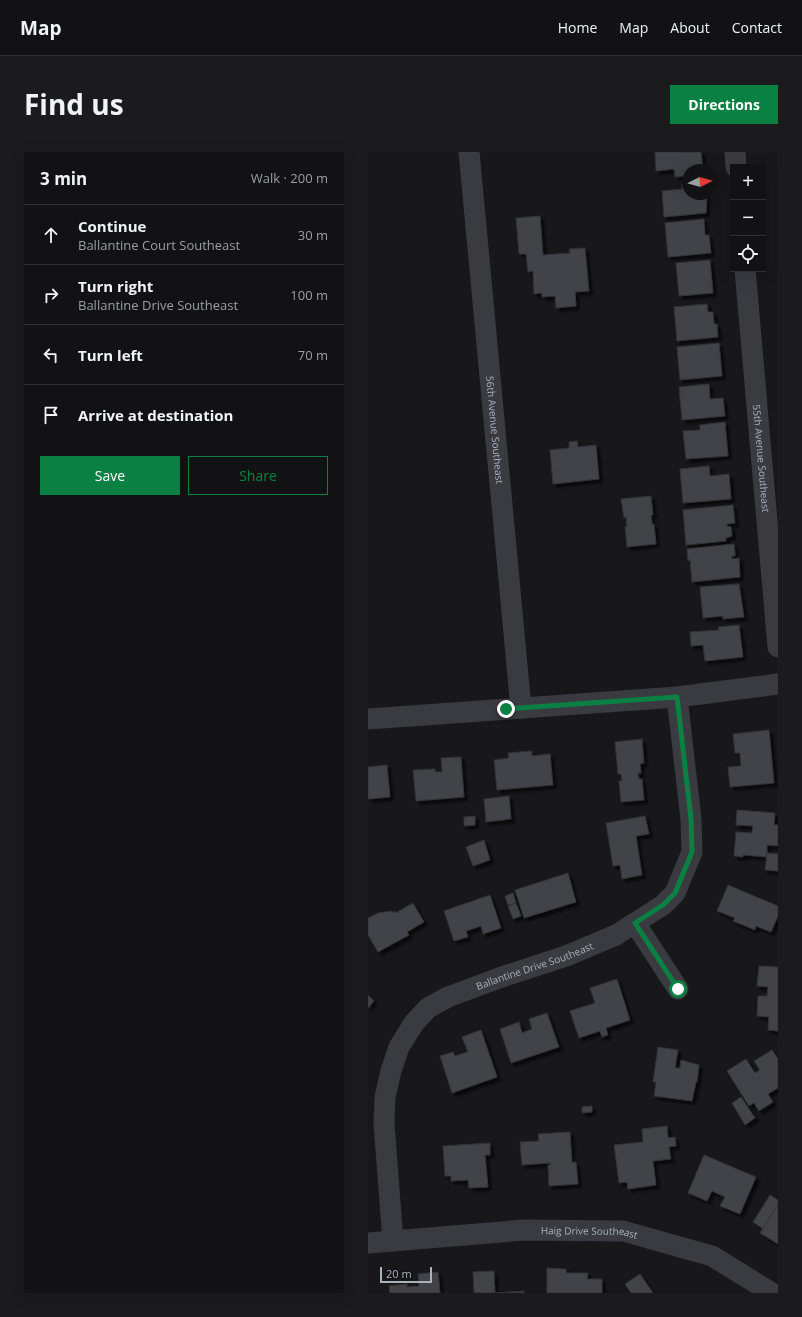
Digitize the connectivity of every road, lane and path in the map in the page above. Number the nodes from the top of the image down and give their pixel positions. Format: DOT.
graph roads {
  1 [pos="469,152"];
  2 [pos="735,152"];
  3 [pos="736,164"];
  4 [pos="745,272"];
  5 [pos="778,647"];
  6 [pos="778,684"];
  7 [pos="677,697"];
  8 [pos="521,708"];
  9 [pos="368,719"];
  10 [pos="635,923"];
  11 [pos="678,989"];
  12 [pos="394,1241"];
  13 [pos="368,1243"];
  14 [pos="765,1291"];
  1 -- 8 [label="street, 56th Avenue Southeast"];
  2 -- 3 [label="street"];
  4 -- 5 [label="street, 55th Avenue Southeast"];
  6 -- 7 [label="street"];
  7 -- 8 [label="street"];
  7 -- 10 [label="street, Ballantine Drive Southeast"];
  8 -- 9 [label="street"];
  10 -- 11 [label="street"];
  10 -- 12 [label="street, Ballantine Drive Southeast"];
  12 -- 13 [label="street, Haig Drive Southeast"];
  12 -- 14 [label="street, Haig Drive Southeast"];
}
